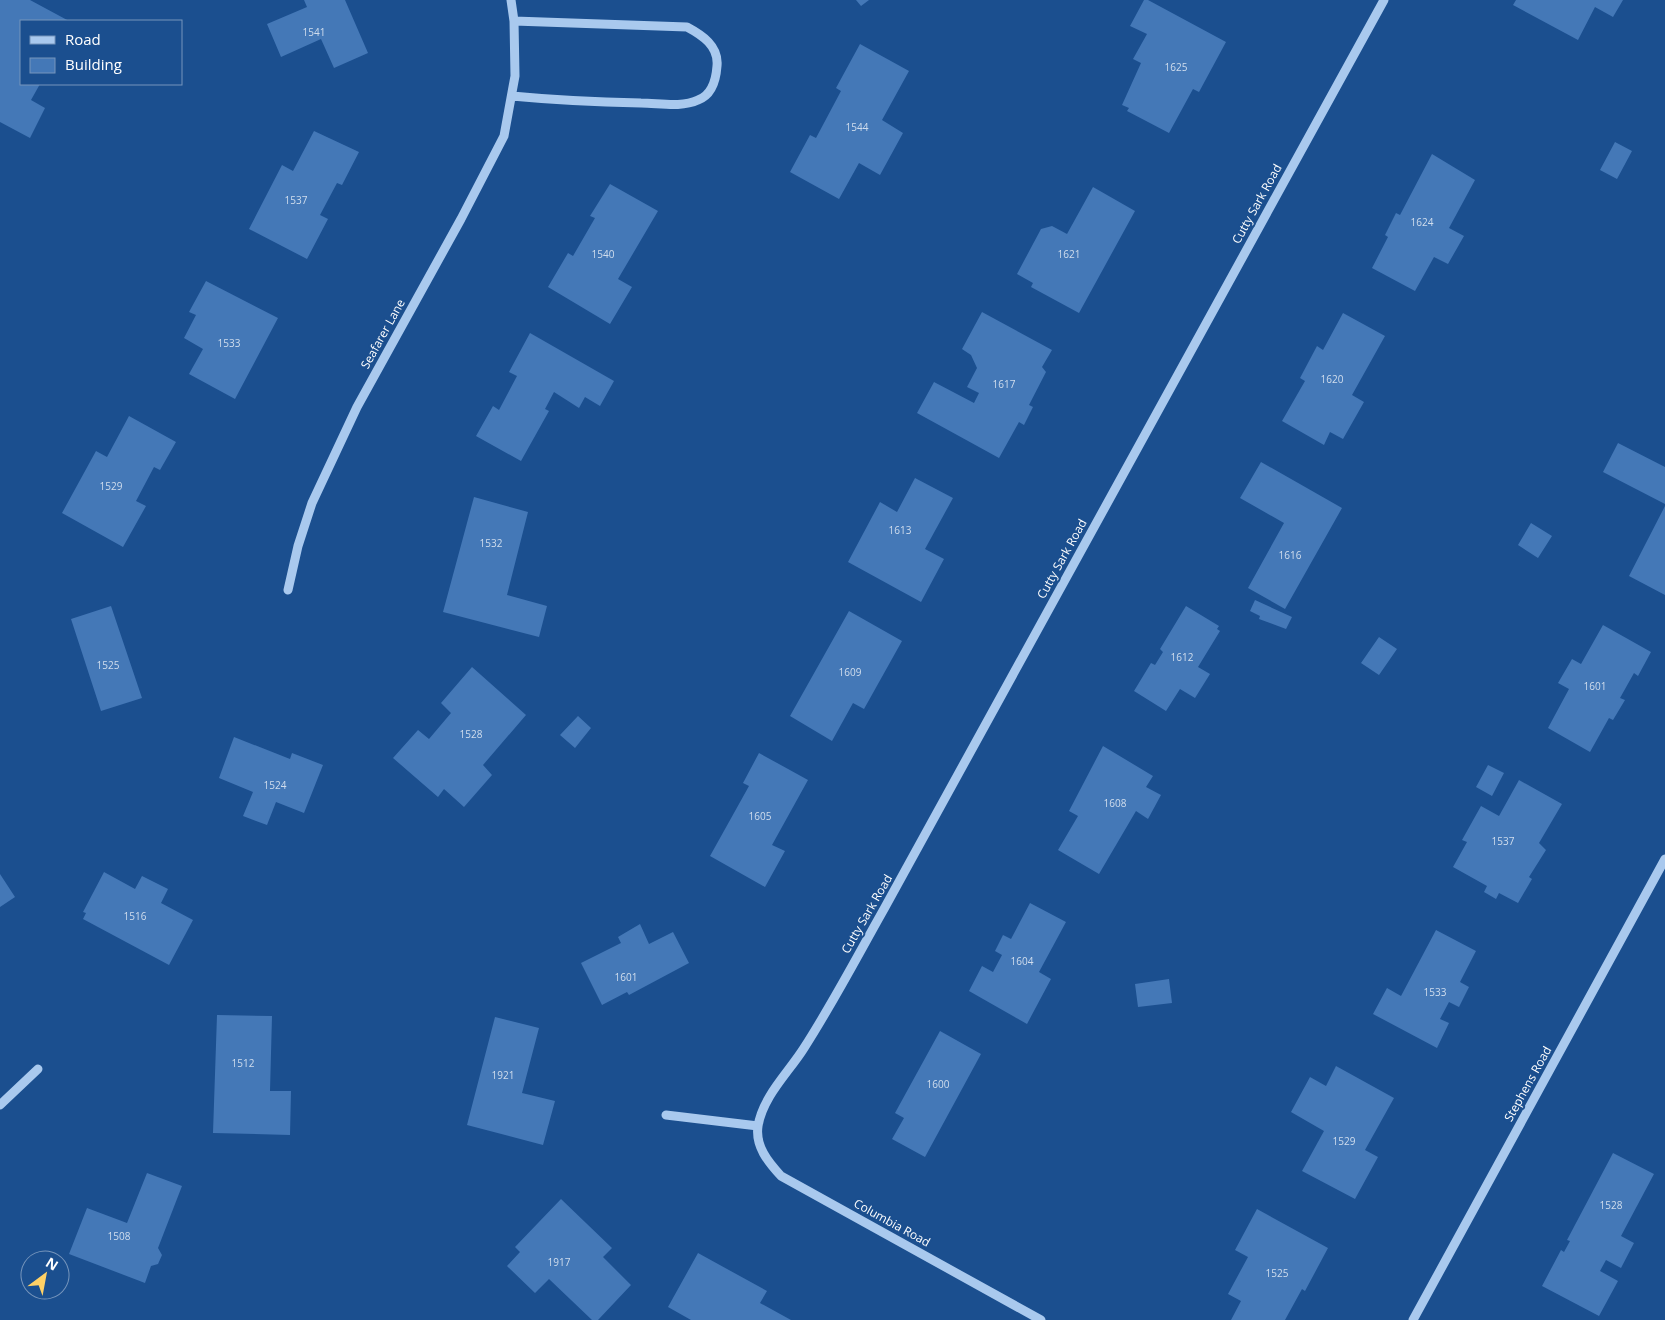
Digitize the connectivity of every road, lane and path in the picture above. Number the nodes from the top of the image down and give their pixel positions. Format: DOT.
graph roads {
  1 [pos="511,0"];
  2 [pos="1384,0"];
  3 [pos="514,21"];
  4 [pos="512,96"];
  5 [pos="288,590"];
  6 [pos="1665,860"];
  7 [pos="38,1069"];
  8 [pos="0,1105"];
  9 [pos="666,1115"];
  10 [pos="758,1126"];
  11 [pos="1041,1320"];
  12 [pos="1413,1320"];
  1 -- 3 [label="street, Seafarer Lane"];
  2 -- 10 [label="street, Cutty Sark Road"];
  3 -- 4 [label="street, Seafarer Lane"];
  3 -- 4 [label="street"];
  4 -- 5 [label="street, Seafarer Lane"];
  6 -- 12 [label="street, Stephens Road"];
  7 -- 8 [label="street"];
  9 -- 10 [label="street"];
  10 -- 11 [label="street, Columbia Road"];
}
